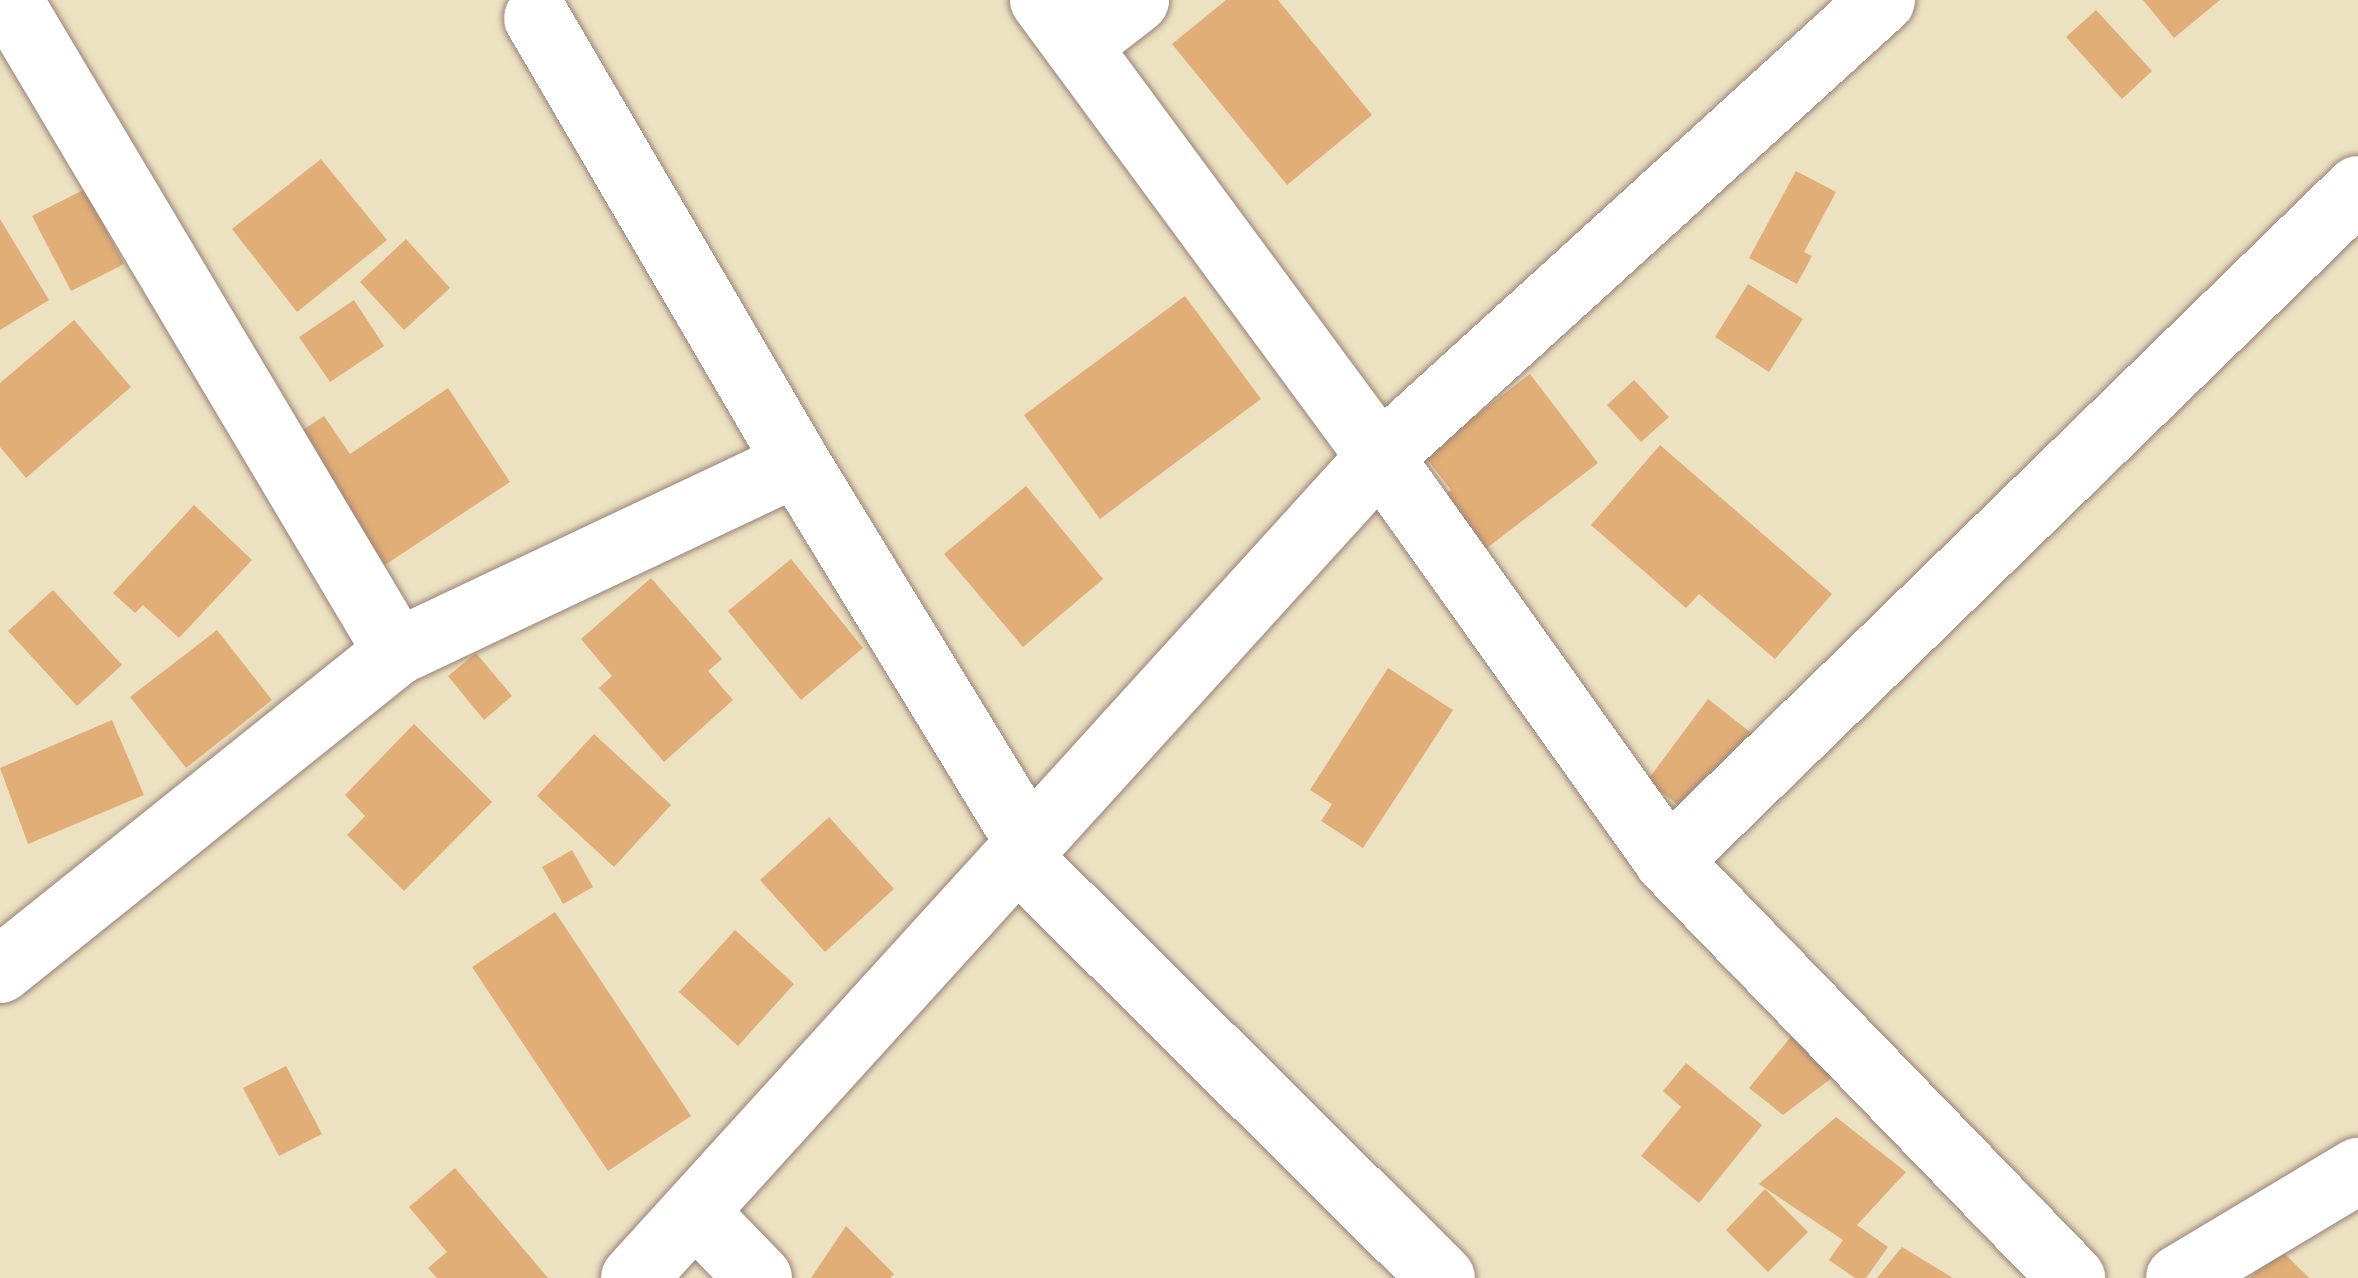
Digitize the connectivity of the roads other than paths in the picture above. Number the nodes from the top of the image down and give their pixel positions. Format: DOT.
graph roads {
  1 [pos="8,0"];
  2 [pos="1136,0"];
  3 [pos="1882,0"];
  4 [pos="537,18"];
  5 [pos="1060,23"];
  6 [pos="21,80"];
  7 [pos="2358,189"];
  8 [pos="1380,457"];
  9 [pos="797,463"];
  10 [pos="397,652"];
  11 [pos="1025,852"];
  12 [pos="1668,861"];
  13 [pos="0,970"];
  14 [pos="2358,1171"];
  15 [pos="695,1212"];
  16 [pos="634,1278"];
  17 [pos="759,1278"];
  18 [pos="1442,1278"];
  19 [pos="2072,1278"];
  20 [pos="2179,1278"];
  1 -- 6 [label="street"];
  2 -- 5 [label="street"];
  3 -- 8 [label="street"];
  4 -- 9 [label="street"];
  5 -- 8 [label="street"];
  6 -- 10 [label="street"];
  7 -- 12 [label="street"];
  8 -- 11 [label="street"];
  8 -- 12 [label="street"];
  9 -- 10 [label="street"];
  9 -- 11 [label="street"];
  10 -- 13 [label="street"];
  11 -- 15 [label="street"];
  11 -- 18 [label="street"];
  12 -- 19 [label="street"];
  14 -- 20 [label="street"];
  15 -- 16 [label="street"];
  15 -- 17 [label="street"];
}
